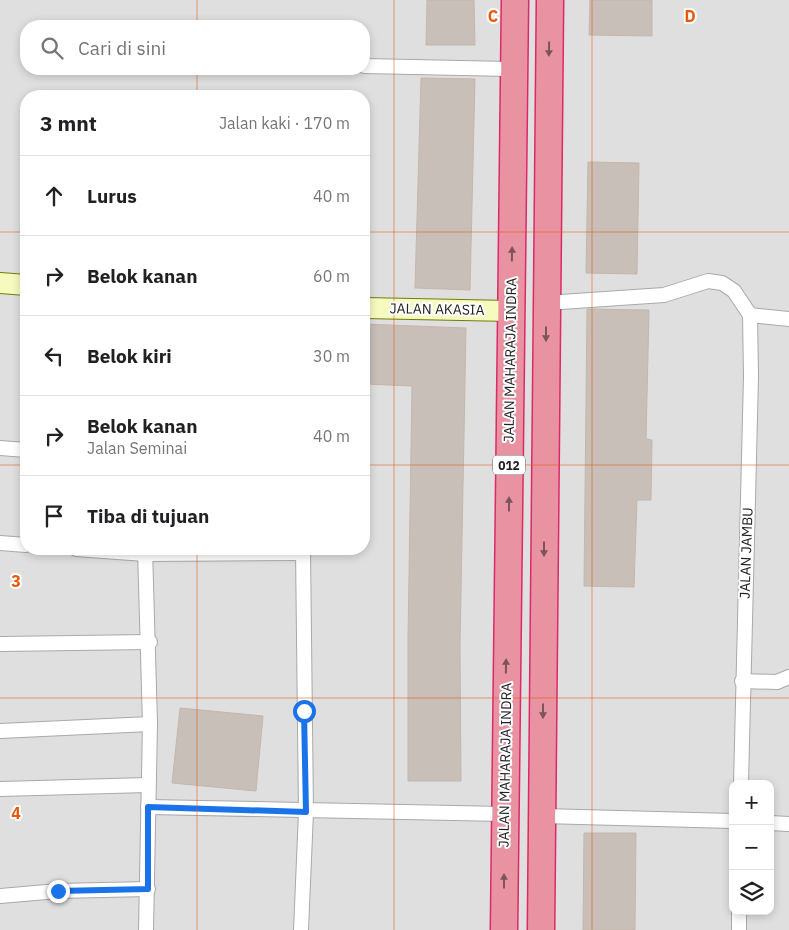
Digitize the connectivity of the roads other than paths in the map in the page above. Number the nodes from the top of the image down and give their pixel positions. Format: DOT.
graph roads {
  1 [pos="515,0"];
  2 [pos="550,0"];
  3 [pos="370,66"];
  4 [pos="515,69"];
  5 [pos="0,283"];
  6 [pos="20,285"];
  7 [pos="546,303"];
  8 [pos="370,308"];
  9 [pos="510,311"];
  10 [pos="750,318"];
  11 [pos="789,319"];
  12 [pos="0,448"];
  13 [pos="20,450"];
  14 [pos="0,543"];
  15 [pos="20,545"];
  16 [pos="145,555"];
  17 [pos="302,555"];
  18 [pos="150,642"];
  19 [pos="0,644"];
  20 [pos="789,677"];
  21 [pos="742,681"];
  22 [pos="150,724"];
  23 [pos="0,731"];
  24 [pos="741,780"];
  25 [pos="148,785"];
  26 [pos="0,790"];
  27 [pos="148,807"];
  28 [pos="306,812"];
  29 [pos="504,814"];
  30 [pos="542,816"];
  31 [pos="729,821"];
  32 [pos="774,823"];
  33 [pos="789,824"];
  34 [pos="148,889"];
  35 [pos="0,896"];
  36 [pos="740,915"];
  37 [pos="146,930"];
  38 [pos="301,930"];
  39 [pos="504,930"];
  40 [pos="541,930"];
  41 [pos="739,930"];
  1 -- 4 [label="highway, JALAN MAHARAJA INDRA / 012"];
  2 -- 7 [label="highway, 012, one-way"];
  3 -- 4 [label="street"];
  9 -- 4 [label="highway, JALAN MAHARAJA INDRA / 012, one-way"];
  5 -- 6 [label="street"];
  7 -- 10 [label="street"];
  7 -- 30 [label="highway, 012, one-way"];
  8 -- 9 [label="street, JALAN AKASIA"];
  29 -- 9 [label="highway, JALAN MAHARAJA INDRA / 012, one-way"];
  10 -- 11 [label="street"];
  10 -- 21 [label="street, JALAN JAMBU"];
  12 -- 13 [label="street"];
  14 -- 15 [label="street"];
  16 -- 18 [label="street"];
  17 -- 28 [label="street"];
  18 -- 19 [label="street"];
  18 -- 22 [label="street"];
  20 -- 21 [label="street"];
  21 -- 24 [label="street, JALAN JAMBU"];
  22 -- 23 [label="street"];
  22 -- 25 [label="street"];
  25 -- 26 [label="street"];
  25 -- 27 [label="street"];
  27 -- 28 [label="street"];
  27 -- 34 [label="street"];
  28 -- 29 [label="street"];
  28 -- 38 [label="street"];
  39 -- 29 [label="highway, JALAN MAHARAJA INDRA / 012, one-way"];
  30 -- 31 [label="street"];
  30 -- 40 [label="highway, 012"];
  32 -- 33 [label="street"];
  34 -- 35 [label="street"];
  34 -- 37 [label="street"];
  36 -- 41 [label="street"];
}
